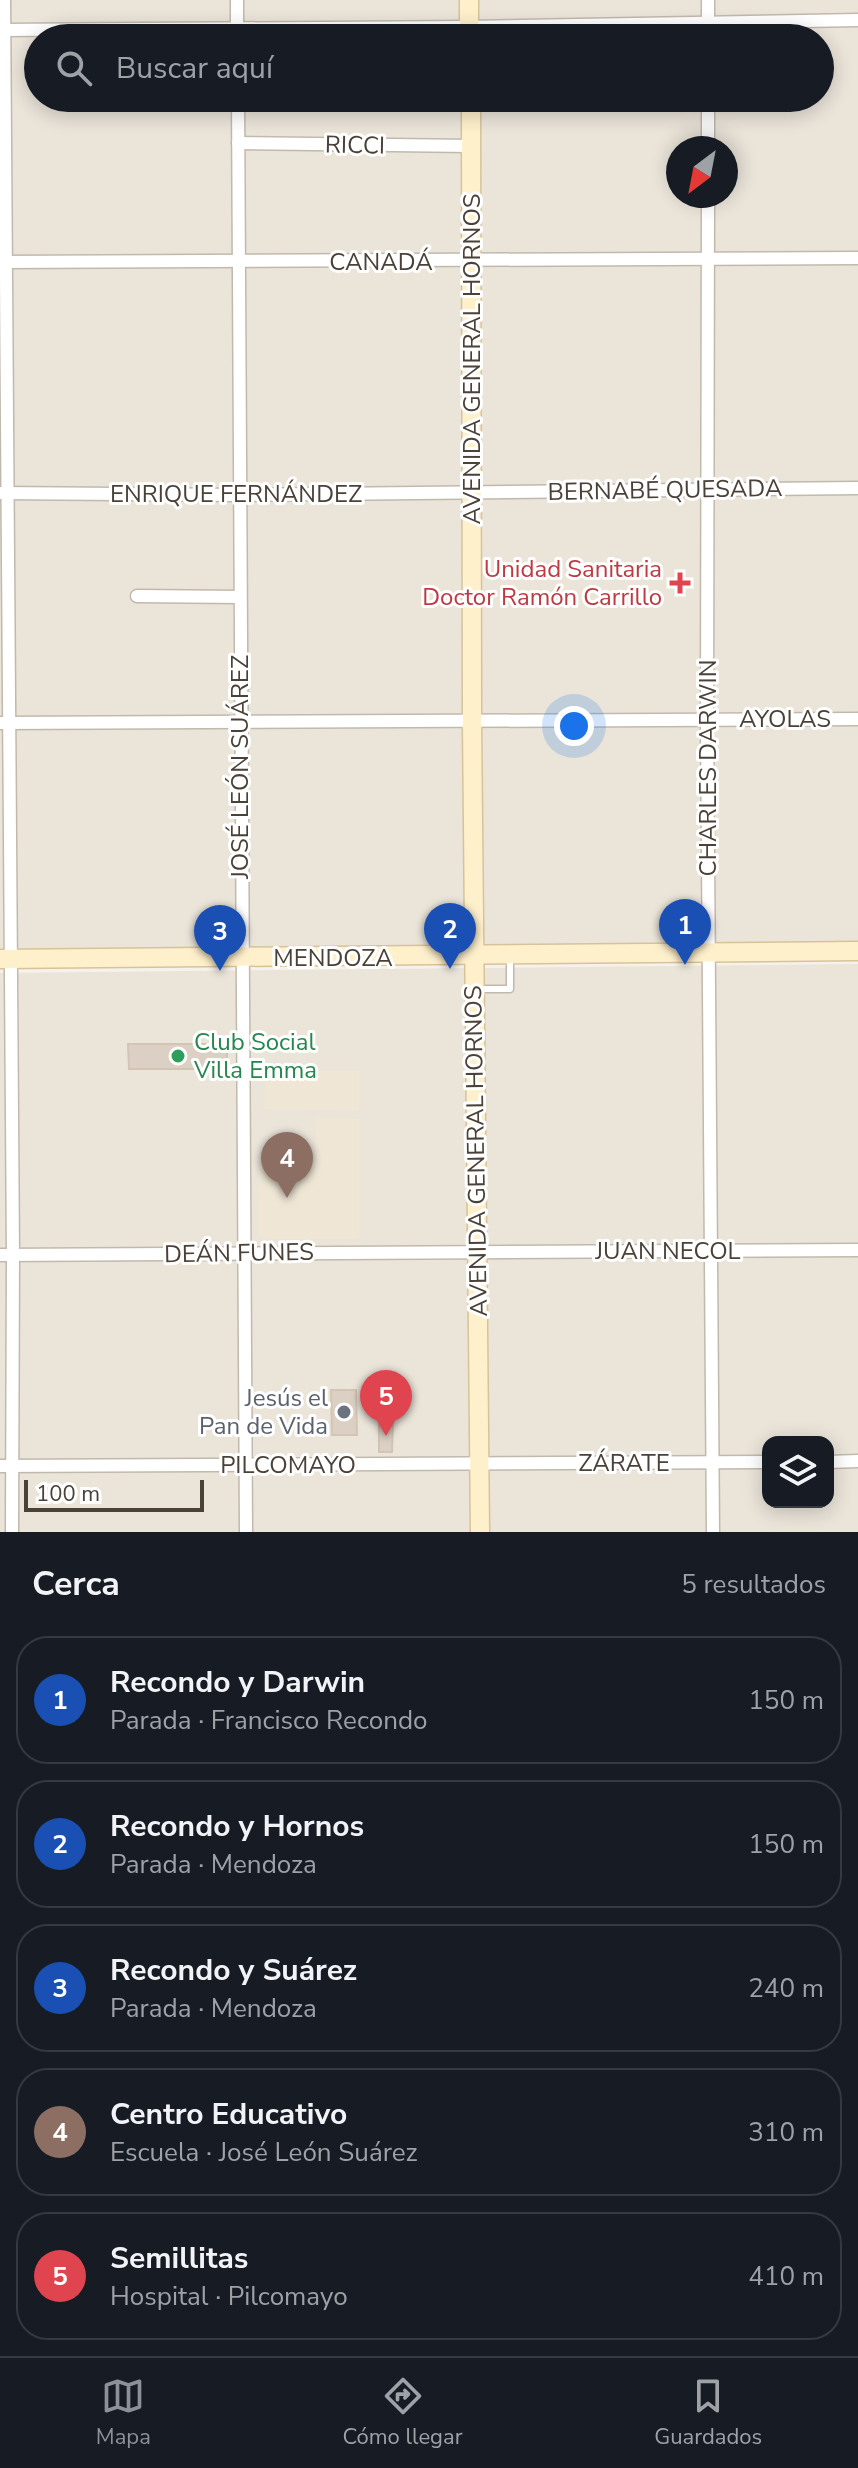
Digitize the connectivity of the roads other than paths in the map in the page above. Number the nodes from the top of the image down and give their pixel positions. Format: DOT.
graph roads {
  1 [pos="4,0"];
  2 [pos="237,0"];
  3 [pos="469,0"];
  4 [pos="708,0"];
  5 [pos="858,20"];
  6 [pos="708,21"];
  7 [pos="237,24"];
  8 [pos="469,24"];
  9 [pos="643,24"];
  10 [pos="2,30"];
  11 [pos="24,30"];
  12 [pos="238,112"];
  13 [pos="471,112"];
  14 [pos="708,112"];
  15 [pos="708,136"];
  16 [pos="238,143"];
  17 [pos="471,146"];
  18 [pos="708,208"];
  19 [pos="858,258"];
  20 [pos="708,260"];
  21 [pos="3,262"];
  22 [pos="239,262"];
  23 [pos="473,262"];
  24 [pos="858,488"];
  25 [pos="708,489"];
  26 [pos="472,492"];
  27 [pos="4,493"];
  28 [pos="240,495"];
  29 [pos="137,596"];
  30 [pos="240,597"];
  31 [pos="707,718"];
  32 [pos="858,719"];
  33 [pos="472,722"];
  34 [pos="4,723"];
  35 [pos="240,723"];
  36 [pos="858,951"];
  37 [pos="710,953"];
  38 [pos="474,955"];
  39 [pos="510,955"];
  40 [pos="241,958"];
  41 [pos="5,959"];
  42 [pos="474,989"];
  43 [pos="478,1250"];
  44 [pos="858,1250"];
  45 [pos="711,1251"];
  46 [pos="245,1253"];
  47 [pos="7,1255"];
  48 [pos="858,1461"];
  49 [pos="762,1462"];
  50 [pos="834,1462"];
  51 [pos="712,1463"];
  52 [pos="479,1464"];
  53 [pos="6,1466"];
  54 [pos="245,1466"];
  55 [pos="12,1532"];
  56 [pos="246,1532"];
  57 [pos="480,1532"];
  58 [pos="713,1532"];
  1 -- 10 [label="street"];
  2 -- 7 [label="street"];
  3 -- 8 [label="street"];
  4 -- 6 [label="street"];
  5 -- 6 [label="street"];
  6 -- 9 [label="street"];
  10 -- 11 [label="street"];
  10 -- 21 [label="street"];
  12 -- 16 [label="street, JOSÉ LEÓN SUÁREZ"];
  13 -- 17 [label="street, AVENIDA GENERAL HORNOS"];
  14 -- 15 [label="street"];
  16 -- 17 [label="street, RICCI"];
  16 -- 22 [label="street, JOSÉ LEÓN SUÁREZ"];
  17 -- 23 [label="street, AVENIDA GENERAL HORNOS"];
  18 -- 20 [label="street, CHARLES DARWIN"];
  19 -- 20 [label="street, CANADÁ"];
  20 -- 23 [label="street, CANADÁ"];
  20 -- 25 [label="street, CHARLES DARWIN"];
  21 -- 22 [label="street, CANADÁ"];
  21 -- 27 [label="street"];
  22 -- 23 [label="street, CANADÁ"];
  22 -- 28 [label="street, JOSÉ LEÓN SUÁREZ"];
  23 -- 26 [label="street, AVENIDA GENERAL HORNOS"];
  24 -- 25 [label="street, BERNABÉ QUESADA"];
  25 -- 26 [label="street, BERNABÉ QUESADA"];
  25 -- 31 [label="street, CHARLES DARWIN"];
  26 -- 28 [label="street, ENRIQUE FERNÁNDEZ"];
  26 -- 33 [label="street, AVENIDA GENERAL HORNOS"];
  27 -- 28 [label="street, ENRIQUE FERNÁNDEZ"];
  27 -- 34 [label="street"];
  28 -- 30 [label="street, JOSÉ LEÓN SUÁREZ"];
  29 -- 30 [label="street"];
  30 -- 35 [label="street, JOSÉ LEÓN SUÁREZ"];
  31 -- 32 [label="street, AYOLAS"];
  31 -- 33 [label="street, AYOLAS"];
  31 -- 37 [label="street, CHARLES DARWIN"];
  33 -- 35 [label="street, AYOLAS"];
  33 -- 38 [label="street, AVENIDA GENERAL HORNOS"];
  34 -- 35 [label="street, AYOLAS"];
  34 -- 41 [label="street"];
  35 -- 40 [label="street, JOSÉ LEÓN SUÁREZ"];
  36 -- 37 [label="street, MENDOZA"];
  37 -- 39 [label="street, MENDOZA"];
  37 -- 45 [label="street, CHARLES DARWIN"];
  38 -- 39 [label="street, MENDOZA"];
  38 -- 40 [label="street, MENDOZA"];
  38 -- 42 [label="street, AVENIDA GENERAL HORNOS"];
  39 -- 42 [label="lane"];
  40 -- 41 [label="street, MENDOZA"];
  40 -- 46 [label="street, JOSÉ LEÓN SUÁREZ"];
  41 -- 47 [label="street"];
  42 -- 43 [label="street, AVENIDA GENERAL HORNOS"];
  43 -- 45 [label="street, JUAN NECOL"];
  43 -- 46 [label="street, DEÁN FUNES"];
  43 -- 52 [label="street, AVENIDA GENERAL HORNOS"];
  44 -- 45 [label="street, JUAN NECOL"];
  45 -- 51 [label="street, CHARLES DARWIN"];
  46 -- 47 [label="street, DEÁN FUNES"];
  46 -- 54 [label="street, JOSÉ LEÓN SUÁREZ"];
  47 -- 53 [label="street"];
  48 -- 50 [label="street"];
  49 -- 51 [label="street, ZÁRATE"];
  51 -- 52 [label="street, ZÁRATE"];
  51 -- 58 [label="street, CHARLES DARWIN"];
  52 -- 54 [label="street, PILCOMAYO"];
  52 -- 57 [label="street, AVENIDA GENERAL HORNOS"];
  53 -- 54 [label="street, PILCOMAYO"];
  53 -- 55 [label="street"];
  54 -- 56 [label="street, JOSÉ LEÓN SUÁREZ"];
}
